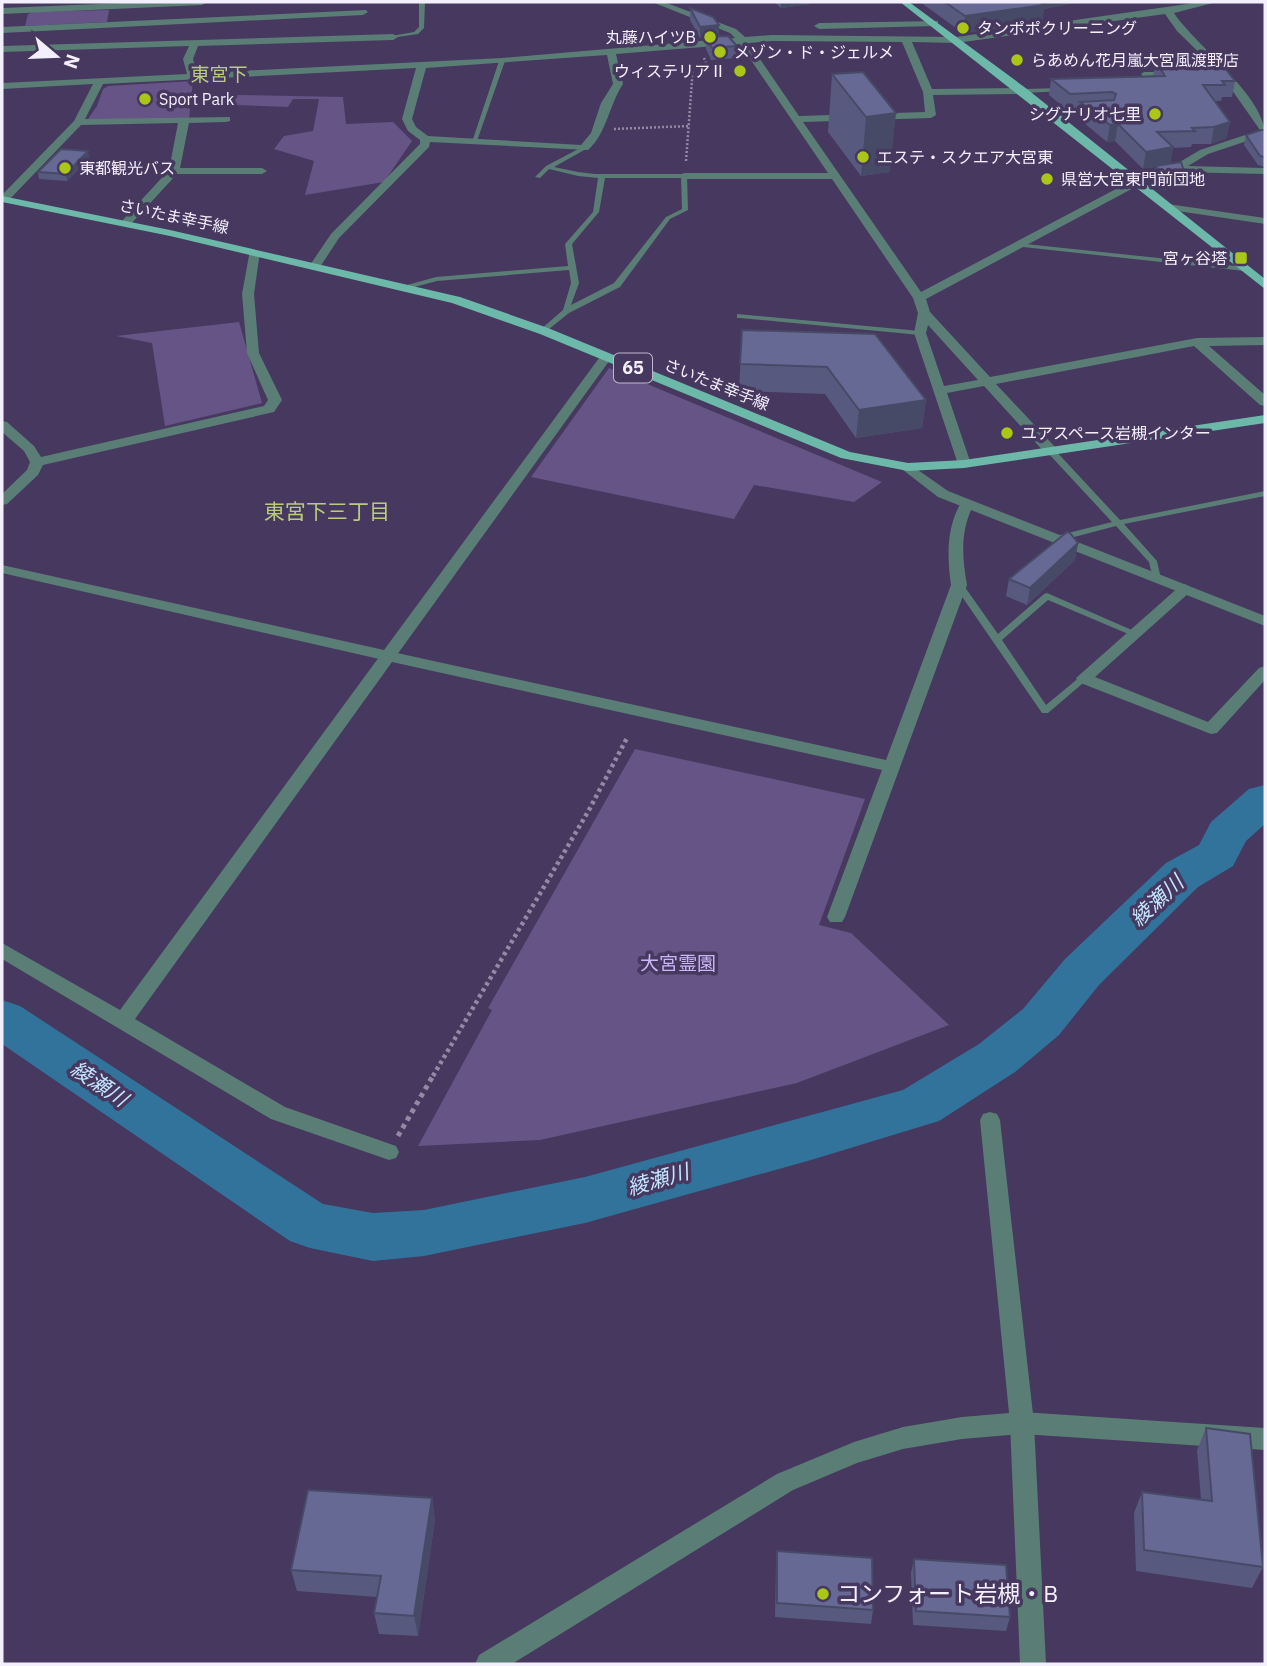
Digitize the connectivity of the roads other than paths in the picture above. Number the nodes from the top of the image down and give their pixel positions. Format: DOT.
graph roads {
  1 [pos="202,2"];
  2 [pos="422,2"];
  3 [pos="656,2"];
  4 [pos="904,2"];
  5 [pos="1213,2"];
  6 [pos="118,4"];
  7 [pos="25,6"];
  8 [pos="2,12"];
  9 [pos="1168,12"];
  10 [pos="361,21"];
  11 [pos="934,23"];
  12 [pos="112,25"];
  13 [pos="802,26"];
  14 [pos="762,27"];
  15 [pos="16,29"];
  16 [pos="2,30"];
  17 [pos="393,37"];
  18 [pos="772,38"];
  19 [pos="905,38"];
  20 [pos="742,40"];
  21 [pos="956,40"];
  22 [pos="195,43"];
  23 [pos="110,45"];
  24 [pos="5,49"];
  25 [pos="611,51"];
  26 [pos="502,61"];
  27 [pos="2,64"];
  28 [pos="422,64"];
  29 [pos="1210,71"];
  30 [pos="1223,71"];
  31 [pos="1170,73"];
  32 [pos="193,77"];
  33 [pos="99,83"];
  34 [pos="2,86"];
  35 [pos="1140,88"];
  36 [pos="1076,90"];
  37 [pos="1023,91"];
  38 [pos="928,92"];
  39 [pos="1098,113"];
  40 [pos="1053,115"];
  41 [pos="226,119"];
  42 [pos="795,119"];
  43 [pos="184,120"];
  44 [pos="78,122"];
  45 [pos="1265,131"];
  46 [pos="425,139"];
  47 [pos="474,141"];
  48 [pos="584,148"];
  49 [pos="548,167"];
  50 [pos="1176,169"];
  51 [pos="174,171"];
  52 [pos="262,171"];
  53 [pos="1265,171"];
  54 [pos="602,175"];
  55 [pos="684,176"];
  56 [pos="837,176"];
  57 [pos="538,177"];
  58 [pos="1134,180"];
  59 [pos="3,199"];
  60 [pos="1168,207"];
  61 [pos="1265,220"];
  62 [pos="125,224"];
  63 [pos="1015,245"];
  64 [pos="254,252"];
  65 [pos="316,265"];
  66 [pos="571,268"];
  67 [pos="1245,269"];
  68 [pos="1263,282"];
  69 [pos="410,287"];
  70 [pos="919,298"];
  71 [pos="566,311"];
  72 [pos="925,313"];
  73 [pos="740,316"];
  74 [pos="544,331"];
  75 [pos="920,333"];
  76 [pos="1265,341"];
  77 [pos="1197,342"];
  78 [pos="606,357"];
  79 [pos="986,382"];
  80 [pos="938,391"];
  81 [pos="1265,402"];
  82 [pos="1265,419"];
  83 [pos="2,425"];
  84 [pos="1051,451"];
  85 [pos="37,462"];
  86 [pos="964,464"];
  87 [pos="908,467"];
  88 [pos="1265,494"];
  89 [pos="2,501"];
  90 [pos="967,504"];
  91 [pos="1118,523"];
  92 [pos="1056,539"];
  93 [pos="2,569"];
  94 [pos="1157,579"];
  95 [pos="959,585"];
  96 [pos="1185,589"];
  97 [pos="1265,621"];
  98 [pos="1136,634"];
  99 [pos="997,640"];
  100 [pos="388,656"];
  101 [pos="1265,671"];
  102 [pos="1084,678"];
  103 [pos="891,767"];
  104 [pos="836,917"];
  105 [pos="2,950"];
  106 [pos="122,1022"];
  107 [pos="990,1120"];
  108 [pos="389,1152"];
  109 [pos="1022,1423"];
  110 [pos="1265,1439"];
  111 [pos="488,1664"];
  112 [pos="1033,1664"];
  1 -- 6 [label="street"];
  2 -- 17 [label="lane"];
  3 -- 20 [label="street"];
  4 -- 11 [label="main road"];
  5 -- 9 [label="street"];
  6 -- 7 [label="street"];
  6 -- 12 [label="street"];
  7 -- 8 [label="street"];
  7 -- 15 [label="street"];
  9 -- 21 [label="street"];
  9 -- 30 [label="street"];
  10 -- 12 [label="street"];
  10 -- 17 [label="street"];
  10 -- 22 [label="street"];
  11 -- 13 [label="street"];
  11 -- 21 [label="main road"];
  12 -- 15 [label="street"];
  12 -- 23 [label="street"];
  14 -- 18 [label="street"];
  15 -- 16 [label="street"];
  15 -- 24 [label="street"];
  18 -- 19 [label="street"];
  18 -- 20 [label="street"];
  19 -- 21 [label="street"];
  19 -- 38 [label="street"];
  20 -- 25 [label="street"];
  20 -- 42 [label="street"];
  21 -- 37 [label="main road"];
  22 -- 23 [label="street"];
  22 -- 32 [label="street"];
  23 -- 24 [label="street"];
  24 -- 27 [label="street"];
  25 -- 26 [label="street"];
  25 -- 48 [label="street"];
  26 -- 28 [label="street"];
  26 -- 47 [label="lane"];
  28 -- 32 [label="street"];
  28 -- 46 [label="street"];
  29 -- 30 [label="lane"];
  30 -- 45 [label="street"];
  31 -- 35 [label="lane"];
  32 -- 33 [label="street"];
  33 -- 34 [label="street"];
  33 -- 44 [label="street"];
  36 -- 37 [label="lane"];
  37 -- 38 [label="street"];
  37 -- 40 [label="main road"];
  38 -- 42 [label="street"];
  39 -- 40 [label="lane"];
  40 -- 58 [label="main road"];
  41 -- 43 [label="street"];
  42 -- 56 [label="street"];
  43 -- 44 [label="street"];
  43 -- 51 [label="street"];
  44 -- 59 [label="street"];
  45 -- 50 [label="street"];
  46 -- 47 [label="street"];
  46 -- 65 [label="street"];
  47 -- 48 [label="street"];
  48 -- 49 [label="lane"];
  49 -- 54 [label="lane"];
  49 -- 57 [label="lane"];
  50 -- 53 [label="street"];
  50 -- 58 [label="street"];
  51 -- 52 [label="street"];
  51 -- 62 [label="street"];
  54 -- 55 [label="lane"];
  54 -- 66 [label="lane"];
  55 -- 56 [label="street"];
  55 -- 71 [label="lane"];
  56 -- 70 [label="street"];
  58 -- 60 [label="main road"];
  58 -- 63 [label="street"];
  59 -- 62 [label="main road, さいたま幸手線 / 65"];
  60 -- 61 [label="street"];
  60 -- 67 [label="main road"];
  62 -- 64 [label="main road, さいたま幸手線 / 65"];
  63 -- 67 [label="lane"];
  63 -- 70 [label="street"];
  64 -- 65 [label="main road, さいたま幸手線 / 65"];
  64 -- 85 [label="street"];
  65 -- 69 [label="main road, さいたま幸手線 / 65"];
  66 -- 69 [label="lane"];
  66 -- 71 [label="lane"];
  67 -- 68 [label="main road"];
  69 -- 74 [label="main road, さいたま幸手線 / 65"];
  70 -- 72 [label="street"];
  71 -- 74 [label="lane"];
  72 -- 75 [label="street"];
  72 -- 79 [label="street"];
  73 -- 75 [label="lane"];
  74 -- 78 [label="main road, さいたま幸手線 / 65"];
  75 -- 80 [label="street"];
  76 -- 77 [label="street"];
  77 -- 79 [label="street"];
  77 -- 81 [label="street"];
  78 -- 87 [label="main road, さいたま幸手線 / 65"];
  78 -- 100 [label="street"];
  79 -- 80 [label="street"];
  79 -- 84 [label="street"];
  80 -- 86 [label="street"];
  82 -- 84 [label="main road, さいたま幸手線 / 65"];
  83 -- 85 [label="street"];
  84 -- 86 [label="main road, さいたま幸手線 / 65"];
  84 -- 91 [label="lane"];
  85 -- 89 [label="street"];
  86 -- 87 [label="main road, さいたま幸手線 / 65"];
  87 -- 90 [label="street"];
  88 -- 91 [label="lane"];
  90 -- 92 [label="street"];
  90 -- 95 [label="street"];
  91 -- 92 [label="lane"];
  91 -- 94 [label="lane"];
  92 -- 94 [label="street"];
  93 -- 100 [label="street"];
  94 -- 96 [label="street"];
  95 -- 99 [label="lane"];
  95 -- 103 [label="street"];
  96 -- 97 [label="street"];
  96 -- 98 [label="street"];
  98 -- 99 [label="lane"];
  98 -- 102 [label="street"];
  99 -- 102 [label="lane"];
  100 -- 103 [label="street"];
  100 -- 106 [label="street"];
  101 -- 102 [label="street"];
  103 -- 104 [label="street"];
  105 -- 106 [label="street"];
  106 -- 108 [label="street"];
  107 -- 109 [label="street"];
  109 -- 110 [label="street"];
  109 -- 111 [label="street"];
  109 -- 112 [label="street"];
}
